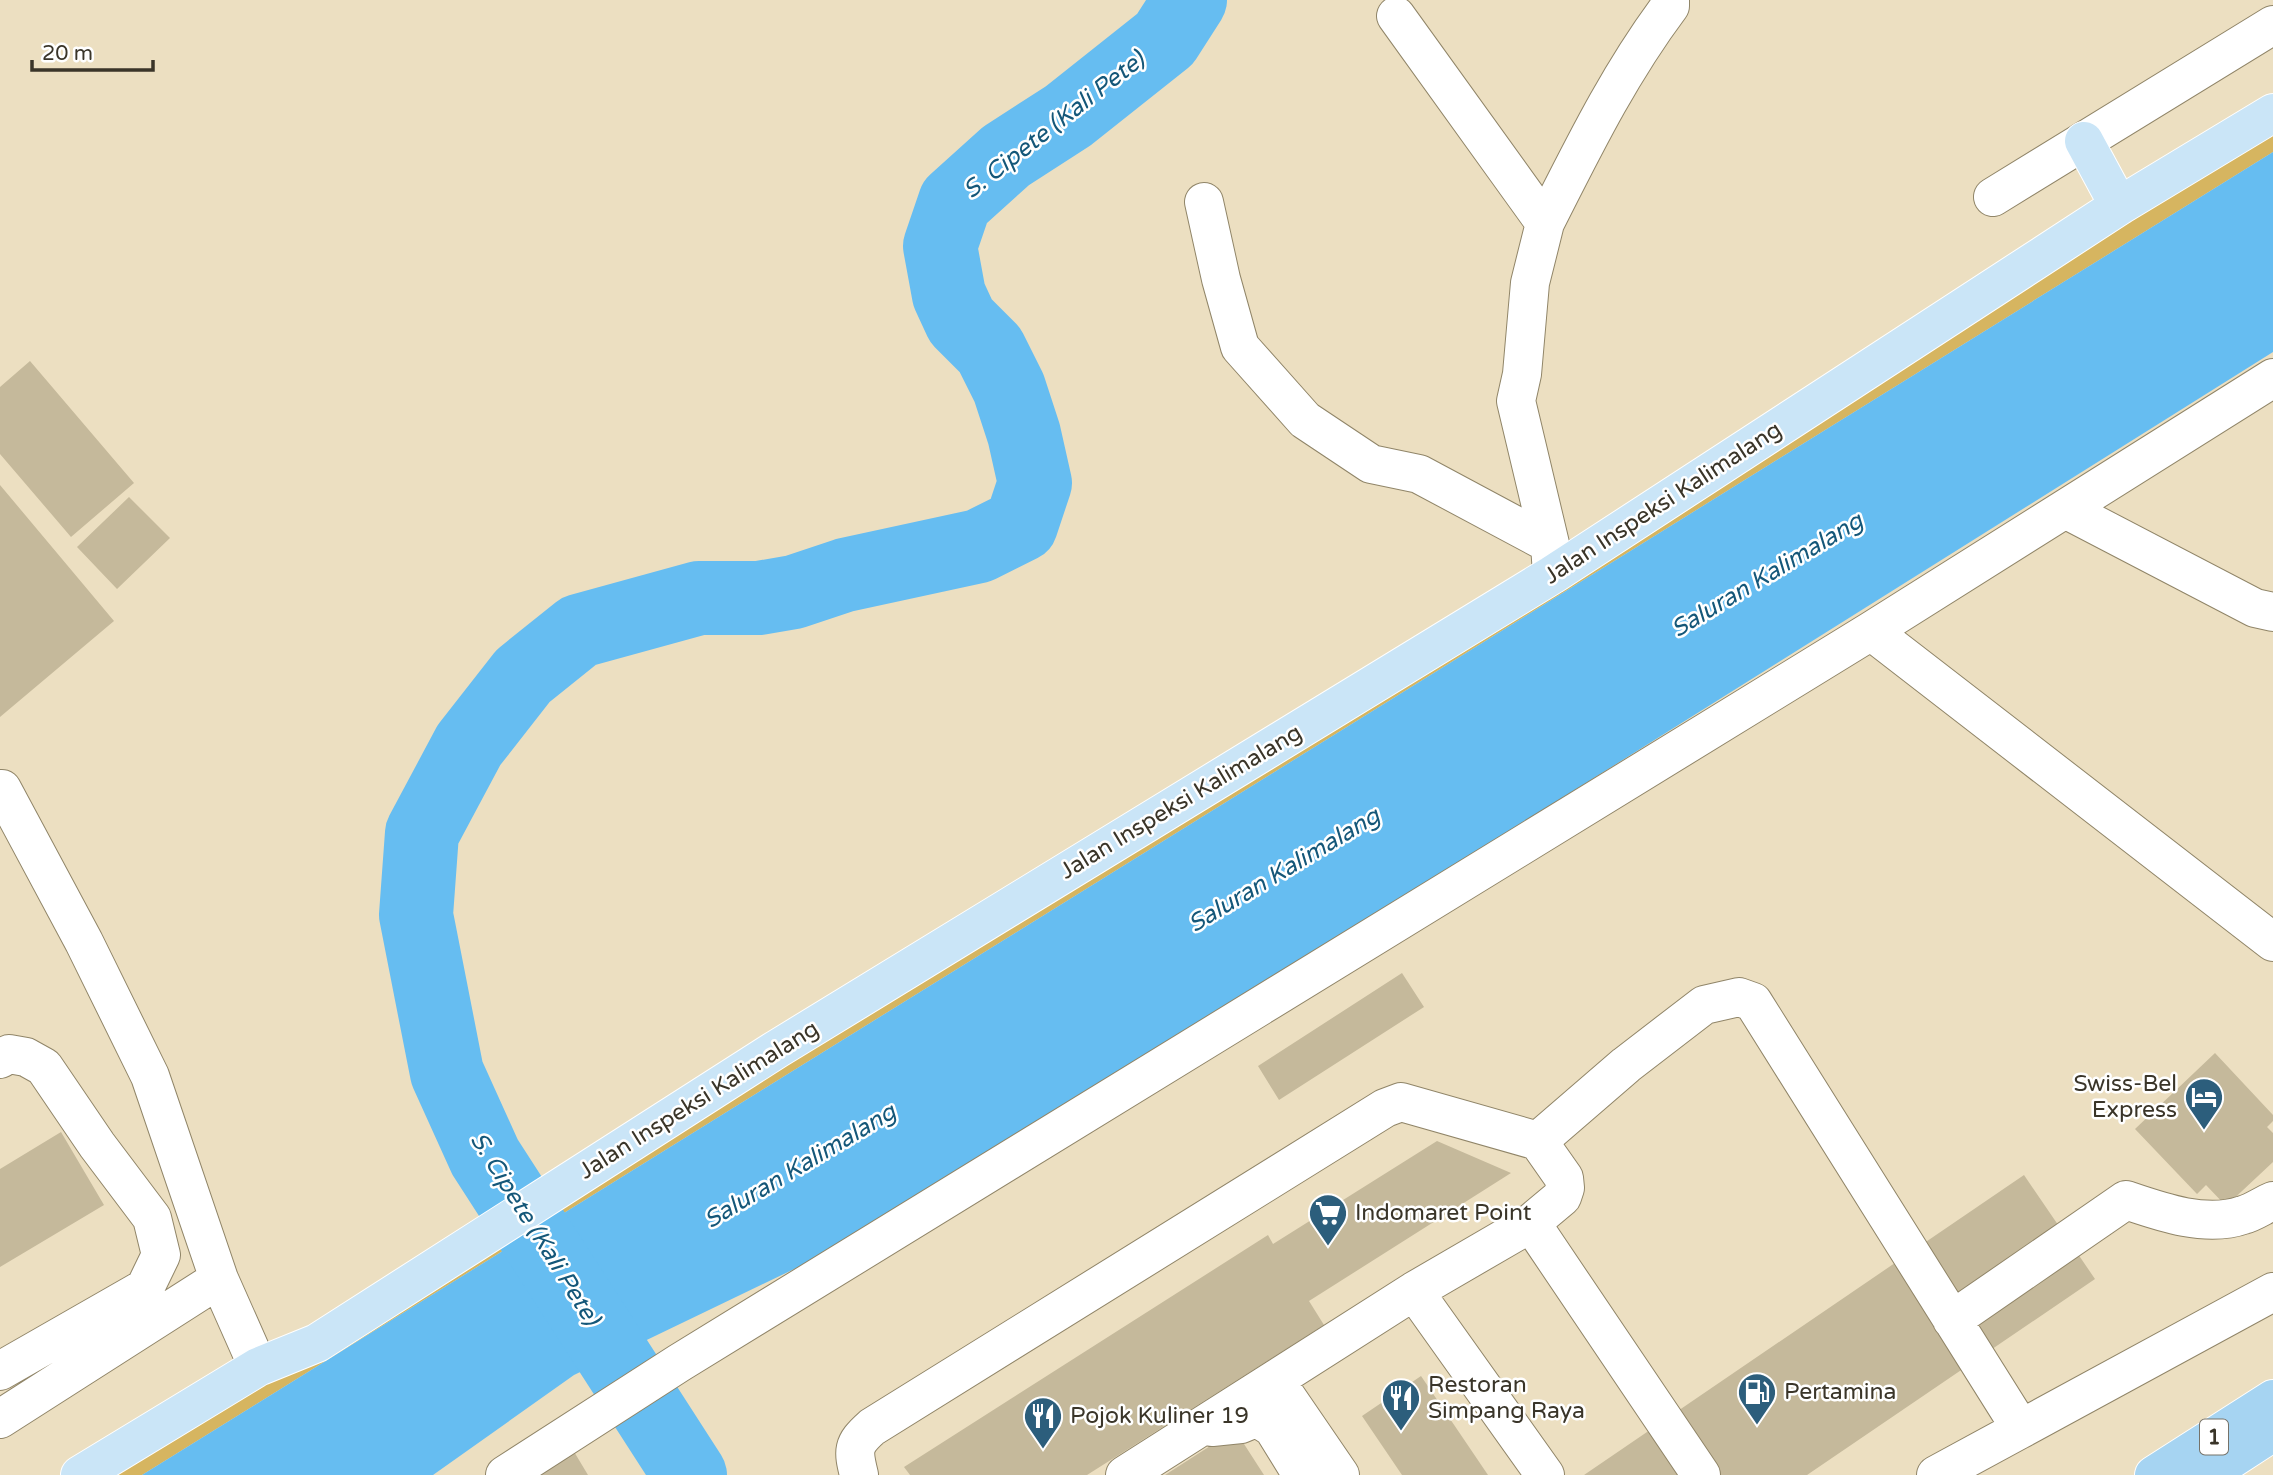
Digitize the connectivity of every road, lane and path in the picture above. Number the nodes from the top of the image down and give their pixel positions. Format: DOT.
graph roads {
  1 [pos="1670,0"];
  2 [pos="1396,16"];
  3 [pos="2273,25"];
  4 [pos="2273,113"];
  5 [pos="2084,141"];
  6 [pos="1993,197"];
  7 [pos="1204,202"];
  8 [pos="2119,206"];
  9 [pos="1545,223"];
  10 [pos="2273,378"];
  11 [pos="2065,509"];
  12 [pos="1551,559"];
  13 [pos="2273,612"];
  14 [pos="1871,631"];
  15 [pos="2,789"];
  16 [pos="2273,942"];
  17 [pos="0,1059"];
  18 [pos="1538,1141"];
  19 [pos="2273,1201"];
  20 [pos="1531,1223"];
  21 [pos="219,1279"];
  22 [pos="1415,1291"];
  23 [pos="2273,1292"];
  24 [pos="1952,1320"];
  25 [pos="258,1367"];
  26 [pos="0,1371"];
  27 [pos="1275,1380"];
  28 [pos="2273,1399"];
  29 [pos="0,1419"];
  30 [pos="1199,1428"];
  31 [pos="2021,1429"];
  32 [pos="2273,1432"];
  33 [pos="80,1475"];
  34 [pos="505,1475"];
  35 [pos="859,1475"];
  36 [pos="1125,1475"];
  37 [pos="1302,1475"];
  38 [pos="1340,1475"];
  39 [pos="1545,1475"];
  40 [pos="1701,1475"];
  41 [pos="1936,1475"];
  42 [pos="2154,1475"];
  43 [pos="2207,1475"];
  1 -- 9 [label="street"];
  2 -- 9 [label="street"];
  3 -- 5 [label="street"];
  4 -- 8 [label="main road, Jalan Inspeksi Kalimalang"];
  5 -- 6 [label="street"];
  5 -- 8 [label="main road"];
  7 -- 12 [label="street"];
  8 -- 12 [label="main road, Jalan Inspeksi Kalimalang"];
  9 -- 12 [label="street"];
  10 -- 11 [label="street"];
  11 -- 13 [label="street"];
  11 -- 14 [label="street"];
  12 -- 25 [label="main road, Jalan Inspeksi Kalimalang"];
  14 -- 16 [label="street"];
  14 -- 34 [label="street"];
  15 -- 21 [label="street"];
  17 -- 26 [label="street"];
  18 -- 20 [label="street"];
  18 -- 24 [label="street"];
  18 -- 35 [label="street"];
  19 -- 24 [label="street"];
  20 -- 22 [label="street"];
  20 -- 40 [label="street"];
  21 -- 25 [label="street"];
  21 -- 29 [label="street"];
  22 -- 27 [label="street"];
  22 -- 39 [label="street"];
  23 -- 31 [label="street"];
  24 -- 31 [label="street"];
  25 -- 33 [label="main road, Jalan Inspeksi Kalimalang"];
  27 -- 30 [label="street"];
  27 -- 38 [label="street"];
  28 -- 42 [label="highway, 1"];
  30 -- 36 [label="street"];
  30 -- 37 [label="street"];
  31 -- 41 [label="street"];
  32 -- 43 [label="highway, 1"];
}
